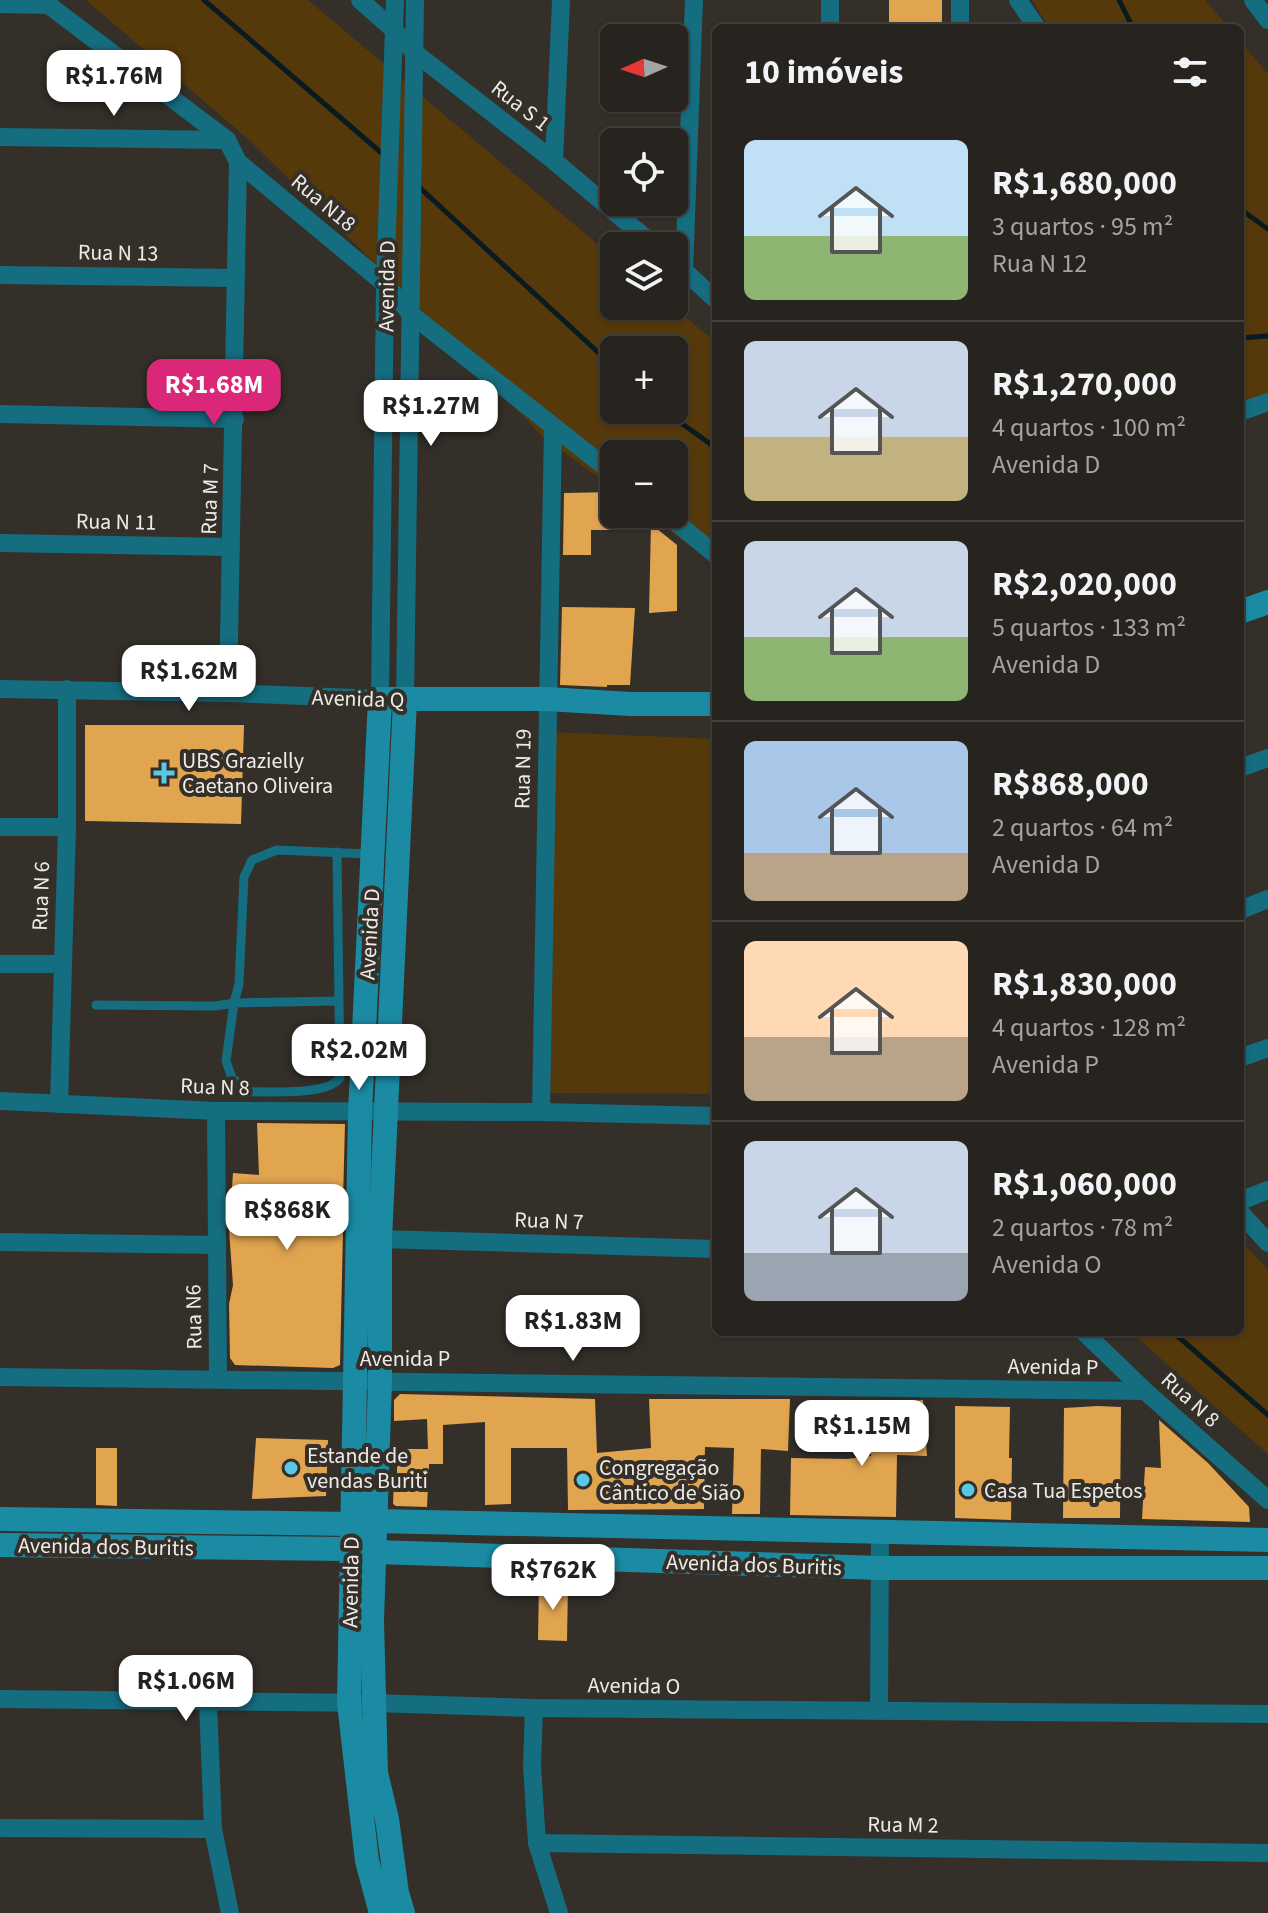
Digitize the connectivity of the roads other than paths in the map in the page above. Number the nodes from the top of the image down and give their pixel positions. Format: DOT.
graph roads {
  1 [pos="360,0"];
  2 [pos="395,0"];
  3 [pos="415,0"];
  4 [pos="561,0"];
  5 [pos="694,0"];
  6 [pos="830,0"];
  7 [pos="960,0"];
  8 [pos="1018,0"];
  9 [pos="1253,0"];
  10 [pos="44,2"];
  11 [pos="0,4"];
  12 [pos="1268,20"];
  13 [pos="830,24"];
  14 [pos="960,24"];
  15 [pos="1034,24"];
  16 [pos="395,31"];
  17 [pos="414,52"];
  18 [pos="0,137"];
  19 [pos="227,140"];
  20 [pos="554,161"];
  21 [pos="238,162"];
  22 [pos="638,232"];
  23 [pos="681,232"];
  24 [pos="0,275"];
  25 [pos="688,275"];
  26 [pos="236,278"];
  27 [pos="385,284"];
  28 [pos="712,296"];
  29 [pos="412,315"];
  30 [pos="1268,402"];
  31 [pos="1244,411"];
  32 [pos="0,414"];
  33 [pos="235,419"];
  34 [pos="553,427"];
  35 [pos="600,463"];
  36 [pos="683,528"];
  37 [pos="0,543"];
  38 [pos="231,547"];
  39 [pos="712,552"];
  40 [pos="1268,602"];
  41 [pos="1244,611"];
  42 [pos="0,689"];
  43 [pos="67,689"];
  44 [pos="228,693"];
  45 [pos="380,699"];
  46 [pos="547,699"];
  47 [pos="405,700"];
  48 [pos="712,704"];
  49 [pos="1268,758"];
  50 [pos="1244,767"];
  51 [pos="0,827"];
  52 [pos="67,827"];
  53 [pos="337,852"];
  54 [pos="373,854"];
  55 [pos="1268,899"];
  56 [pos="1244,908"];
  57 [pos="0,964"];
  58 [pos="61,964"];
  59 [pos="339,1001"];
  60 [pos="234,1003"];
  61 [pos="96,1005"];
  62 [pos="1268,1048"];
  63 [pos="1244,1057"];
  64 [pos="0,1101"];
  65 [pos="59,1104"];
  66 [pos="216,1111"];
  67 [pos="387,1112"];
  68 [pos="541,1112"];
  69 [pos="360,1113"];
  70 [pos="712,1116"];
  71 [pos="1268,1190"];
  72 [pos="1244,1199"];
  73 [pos="1244,1216"];
  74 [pos="380,1239"];
  75 [pos="0,1242"];
  76 [pos="1268,1243"];
  77 [pos="216,1245"];
  78 [pos="712,1249"];
  79 [pos="1088,1336"];
  80 [pos="0,1377"];
  81 [pos="218,1378"];
  82 [pos="354,1382"];
  83 [pos="380,1382"];
  84 [pos="1145,1391"];
  85 [pos="1268,1500"];
  86 [pos="0,1519"];
  87 [pos="363,1522"];
  88 [pos="880,1531"];
  89 [pos="1268,1540"];
  90 [pos="0,1545"];
  91 [pos="350,1549"];
  92 [pos="375,1552"];
  93 [pos="881,1568"];
  94 [pos="1268,1568"];
  95 [pos="0,1699"];
  96 [pos="208,1703"];
  97 [pos="361,1703"];
  98 [pos="534,1708"];
  99 [pos="879,1711"];
  100 [pos="1268,1714"];
  101 [pos="0,1828"];
  102 [pos="213,1829"];
  103 [pos="537,1843"];
  104 [pos="1268,1853"];
  105 [pos="230,1913"];
  106 [pos="381,1913"];
  107 [pos="403,1913"];
  108 [pos="559,1913"];
  1 -- 16 [label="street, Rua S 1"];
  2 -- 16 [label="street, Avenida D"];
  3 -- 17 [label="street, Avenida D"];
  4 -- 20 [label="street"];
  5 -- 23 [label="street"];
  6 -- 13 [label="street"];
  7 -- 14 [label="street"];
  8 -- 15 [label="street"];
  9 -- 12 [label="street"];
  10 -- 11 [label="street"];
  10 -- 19 [label="street, Rua N18"];
  16 -- 17 [label="street, Rua S 1"];
  16 -- 27 [label="street, Avenida D"];
  17 -- 20 [label="street, Rua S 1"];
  17 -- 29 [label="street, Avenida D"];
  18 -- 19 [label="street"];
  19 -- 21 [label="street, Rua N18"];
  20 -- 22 [label="street, Rua S 1"];
  21 -- 26 [label="street, Rua M 7"];
  21 -- 27 [label="street, Rua N18"];
  24 -- 26 [label="street, Rua N 13"];
  25 -- 28 [label="street"];
  26 -- 33 [label="street, Rua M 7"];
  27 -- 29 [label="street, Rua N18"];
  27 -- 45 [label="street, Avenida D"];
  29 -- 34 [label="street, Rua N18"];
  29 -- 47 [label="street, Avenida D"];
  30 -- 31 [label="street"];
  32 -- 33 [label="street"];
  33 -- 38 [label="street, Rua M 7"];
  34 -- 35 [label="street, Rua N18"];
  34 -- 46 [label="street, Rua N 19"];
  36 -- 39 [label="street"];
  37 -- 38 [label="street, Rua N 11"];
  38 -- 44 [label="street, Rua M 7"];
  40 -- 41 [label="street"];
  42 -- 43 [label="street, Avenida Q"];
  43 -- 44 [label="street, Avenida Q"];
  43 -- 52 [label="street, Rua N 6"];
  44 -- 45 [label="street, Avenida Q"];
  45 -- 47 [label="street, Avenida Q"];
  45 -- 54 [label="street, Avenida D"];
  46 -- 47 [label="street, Avenida Q"];
  46 -- 48 [label="street, Avenida Q"];
  46 -- 68 [label="street, Rua N 19"];
  47 -- 67 [label="street, Avenida D"];
  49 -- 50 [label="street"];
  51 -- 52 [label="street"];
  52 -- 58 [label="street, Rua N 6"];
  53 -- 54 [label="lane"];
  53 -- 59 [label="lane"];
  53 -- 60 [label="lane"];
  54 -- 69 [label="street, Avenida D"];
  55 -- 56 [label="street"];
  57 -- 58 [label="street"];
  58 -- 65 [label="street, Rua N 6"];
  59 -- 60 [label="lane"];
  59 -- 60 [label="lane"];
  60 -- 61 [label="lane"];
  62 -- 63 [label="street"];
  64 -- 65 [label="street, Rua N 8"];
  65 -- 66 [label="street, Rua N 8"];
  66 -- 69 [label="street, Rua N 8"];
  66 -- 77 [label="street, Rua N6"];
  67 -- 68 [label="street, Rua N 8"];
  67 -- 69 [label="street, Rua N 8"];
  67 -- 74 [label="street, Avenida D"];
  68 -- 70 [label="street, Rua N 8"];
  69 -- 82 [label="street, Avenida D"];
  71 -- 72 [label="street"];
  73 -- 76 [label="street"];
  74 -- 78 [label="street, Rua N 7"];
  74 -- 83 [label="street, Avenida D"];
  75 -- 77 [label="street"];
  77 -- 81 [label="street, Rua N6"];
  79 -- 84 [label="street, Rua N 8"];
  80 -- 81 [label="street, Avenida P"];
  81 -- 82 [label="street, Avenida P"];
  82 -- 83 [label="street, Avenida P"];
  82 -- 87 [label="street, Avenida D"];
  83 -- 84 [label="street, Avenida P"];
  83 -- 87 [label="street, Avenida D"];
  84 -- 85 [label="street, Rua N 8"];
  86 -- 87 [label="street, Avenida dos Buritis"];
  87 -- 88 [label="street, Avenida dos Buritis"];
  87 -- 91 [label="street, Avenida D"];
  87 -- 92 [label="street, Avenida D"];
  88 -- 89 [label="street, Avenida dos Buritis"];
  88 -- 93 [label="street"];
  90 -- 91 [label="street, Avenida dos Buritis"];
  91 -- 92 [label="street, Avenida dos Buritis"];
  91 -- 97 [label="street, Avenida D"];
  92 -- 93 [label="street, Avenida dos Buritis"];
  92 -- 97 [label="street, Avenida D"];
  93 -- 94 [label="street, Avenida dos Buritis"];
  93 -- 99 [label="street"];
  95 -- 96 [label="street, Avenida O"];
  96 -- 97 [label="street, Avenida O"];
  96 -- 102 [label="street"];
  97 -- 98 [label="street, Avenida O"];
  97 -- 106 [label="street, Avenida D"];
  97 -- 107 [label="street, Avenida D"];
  98 -- 99 [label="street, Avenida O"];
  98 -- 103 [label="street"];
  99 -- 100 [label="street, Avenida O"];
  101 -- 102 [label="street"];
  102 -- 105 [label="street"];
  103 -- 104 [label="street, Rua M 2"];
  103 -- 108 [label="street"];
}
